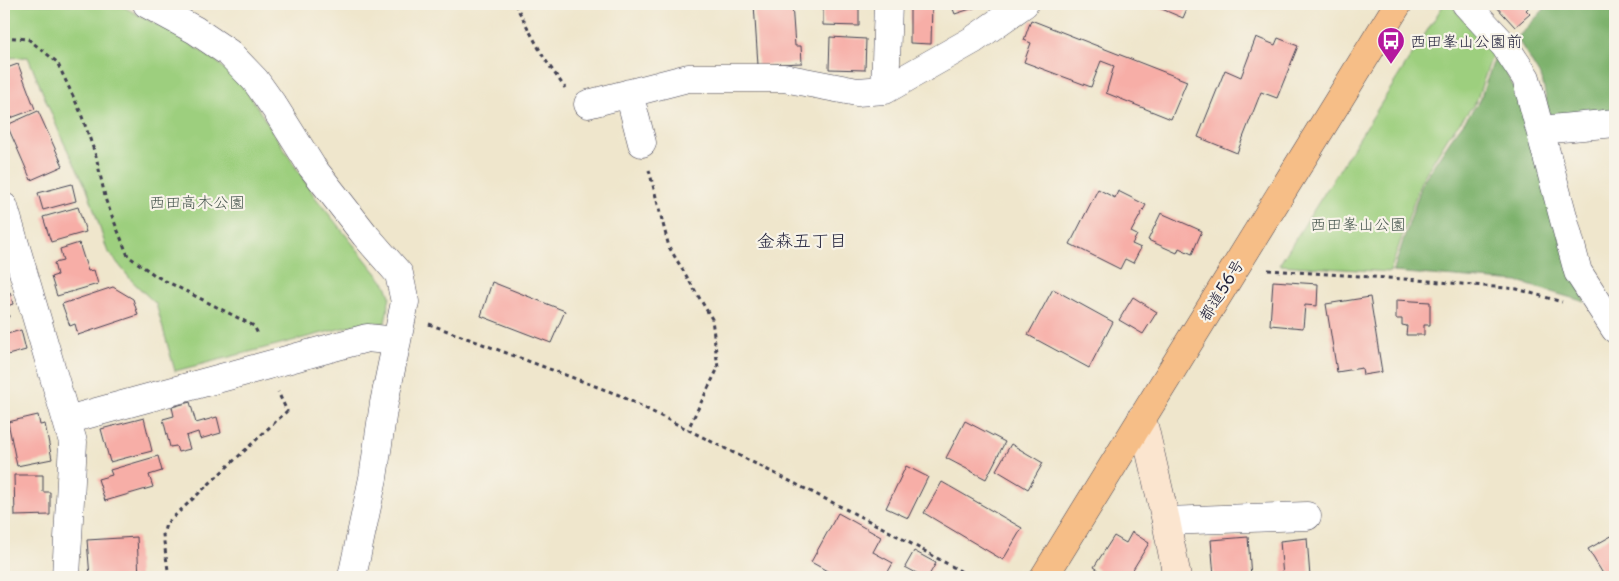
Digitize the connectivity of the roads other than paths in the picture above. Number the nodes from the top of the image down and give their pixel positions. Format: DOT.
graph roads {
  1 [pos="147,4"];
  2 [pos="888,4"];
  3 [pos="1024,4"];
  4 [pos="1398,4"];
  5 [pos="1466,4"];
  6 [pos="885,90"];
  7 [pos="629,93"];
  8 [pos="588,104"];
  9 [pos="1615,123"];
  10 [pos="1540,130"];
  11 [pos="642,143"];
  12 [pos="4,206"];
  13 [pos="1612,319"];
  14 [pos="397,341"];
  15 [pos="1142,417"];
  16 [pos="67,420"];
  17 [pos="1307,516"];
  18 [pos="1166,522"];
  19 [pos="66,577"];
  20 [pos="352,577"];
  21 [pos="1044,577"];
  22 [pos="1177,577"];
  1 -- 14 [label="street"];
  2 -- 6 [label="street"];
  3 -- 6 [label="street"];
  4 -- 15 [label="main road, 都道56号"];
  5 -- 10 [label="street"];
  6 -- 7 [label="street"];
  7 -- 8 [label="street"];
  7 -- 11 [label="street"];
  9 -- 10 [label="street"];
  10 -- 13 [label="street"];
  12 -- 16 [label="street"];
  14 -- 16 [label="street"];
  14 -- 20 [label="street"];
  15 -- 18 [label="street"];
  15 -- 21 [label="main road, 都道56号"];
  16 -- 19 [label="street"];
  17 -- 18 [label="street"];
  18 -- 22 [label="street"];
}
